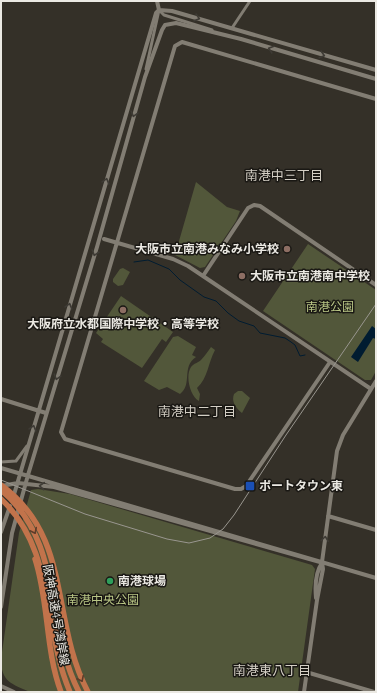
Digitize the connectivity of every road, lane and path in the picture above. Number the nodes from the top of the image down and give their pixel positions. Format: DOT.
graph roads {
  1 [pos="157,1"];
  2 [pos="250,1"];
  3 [pos="159,10"];
  4 [pos="232,28"];
  5 [pos="241,39"];
  6 [pos="376,70"];
  7 [pos="145,77"];
  8 [pos="376,79"];
  9 [pos="376,99"];
  10 [pos="104,239"];
  11 [pos="118,242"];
  12 [pos="203,276"];
  13 [pos="376,285"];
  14 [pos="330,362"];
  15 [pos="376,381"];
  16 [pos="371,389"];
  17 [pos="1,399"];
  18 [pos="38,410"];
  19 [pos="46,412"];
  20 [pos="29,443"];
  21 [pos="1,462"];
  22 [pos="1,468"];
  23 [pos="21,473"];
  24 [pos="28,475"];
  25 [pos="18,483"];
  26 [pos="26,484"];
  27 [pos="1,485"];
  28 [pos="1,490"];
  29 [pos="1,499"];
  30 [pos="1,503"];
  31 [pos="328,516"];
  32 [pos="376,530"];
  33 [pos="1,532"];
  34 [pos="322,562"];
  35 [pos="376,578"];
  36 [pos="1,607"];
  37 [pos="306,672"];
  38 [pos="1,686"];
  39 [pos="14,692"];
  40 [pos="60,692"];
  41 [pos="70,692"];
  42 [pos="79,692"];
  43 [pos="88,692"];
  44 [pos="304,692"];
  45 [pos="374,692"];
  1 -- 3 [label="street"];
  2 -- 4 [label="street"];
  3 -- 4 [label="street, one-way"];
  3 -- 5 [label="street"];
  3 -- 7 [label="street"];
  18 -- 3 [label="street, one-way"];
  4 -- 6 [label="street, one-way"];
  5 -- 7 [label="street"];
  8 -- 5 [label="street, one-way"];
  7 -- 19 [label="street, one-way"];
  9 -- 11 [label="street"];
  10 -- 11 [label="street"];
  11 -- 12 [label="street"];
  11 -- 14 [label="street"];
  12 -- 13 [label="street"];
  12 -- 14 [label="street"];
  14 -- 16 [label="street"];
  15 -- 16 [label="street"];
  16 -- 31 [label="street"];
  17 -- 18 [label="street"];
  18 -- 19 [label="street"];
  20 -- 18 [label="street, one-way"];
  19 -- 24 [label="street"];
  20 -- 21 [label="street"];
  20 -- 23 [label="street"];
  22 -- 23 [label="street"];
  23 -- 24 [label="street"];
  23 -- 25 [label="street"];
  24 -- 26 [label="street"];
  24 -- 34 [label="street"];
  25 -- 26 [label="street"];
  25 -- 27 [label="street"];
  25 -- 33 [label="street"];
  34 -- 26 [label="street, one-way"];
  26 -- 36 [label="street"];
  27 -- 43 [label="highway, 阪神高速4号湾岸線, one-way"];
  28 -- 42 [label="highway, one-way"];
  29 -- 41 [label="highway"];
  30 -- 40 [label="highway, 阪神高速4号湾岸線"];
  31 -- 32 [label="street"];
  34 -- 31 [label="street, one-way"];
  34 -- 35 [label="street"];
  34 -- 37 [label="street"];
  37 -- 44 [label="street"];
  37 -- 45 [label="street"];
  38 -- 39 [label="street"];
}
